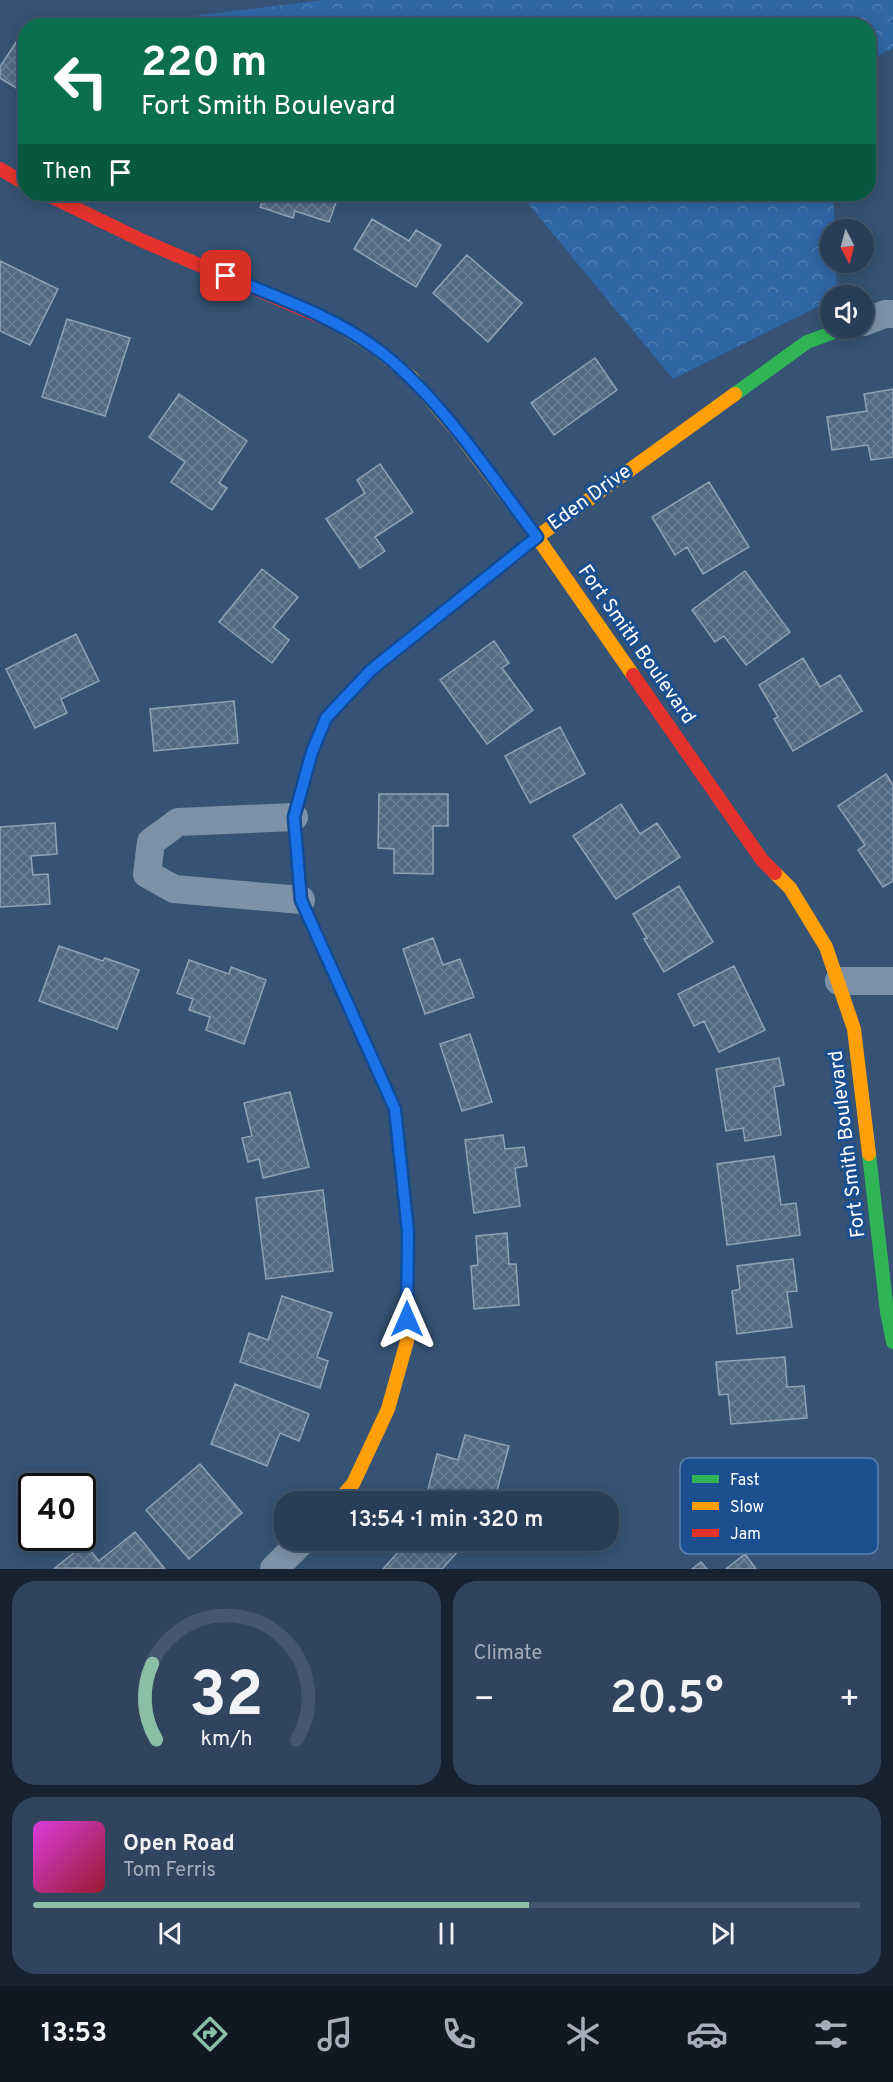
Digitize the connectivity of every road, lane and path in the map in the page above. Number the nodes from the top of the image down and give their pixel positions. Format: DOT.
graph roads {
  1 [pos="0,170"];
  2 [pos="18,180"];
  3 [pos="60,201"];
  4 [pos="893,314"];
  5 [pos="874,318"];
  6 [pos="820,337"];
  7 [pos="537,537"];
  8 [pos="294,817"];
  9 [pos="301,900"];
  10 [pos="839,981"];
  11 [pos="893,981"];
  12 [pos="893,1341"];
  13 [pos="347,1491"];
  14 [pos="292,1551"];
  15 [pos="274,1569"];
  1 -- 2 [label="street"];
  3 -- 7 [label="street, Fort Smith Boulevard"];
  4 -- 5 [label="street"];
  6 -- 7 [label="street, Eden Drive"];
  7 -- 8 [label="street, Eden Drive"];
  7 -- 10 [label="street, Fort Smith Boulevard"];
  8 -- 9 [label="street, Eden Drive"];
  8 -- 9 [label="street"];
  9 -- 13 [label="street, Eden Drive"];
  10 -- 11 [label="street"];
  10 -- 12 [label="street, Fort Smith Boulevard"];
  14 -- 15 [label="street"];
}
